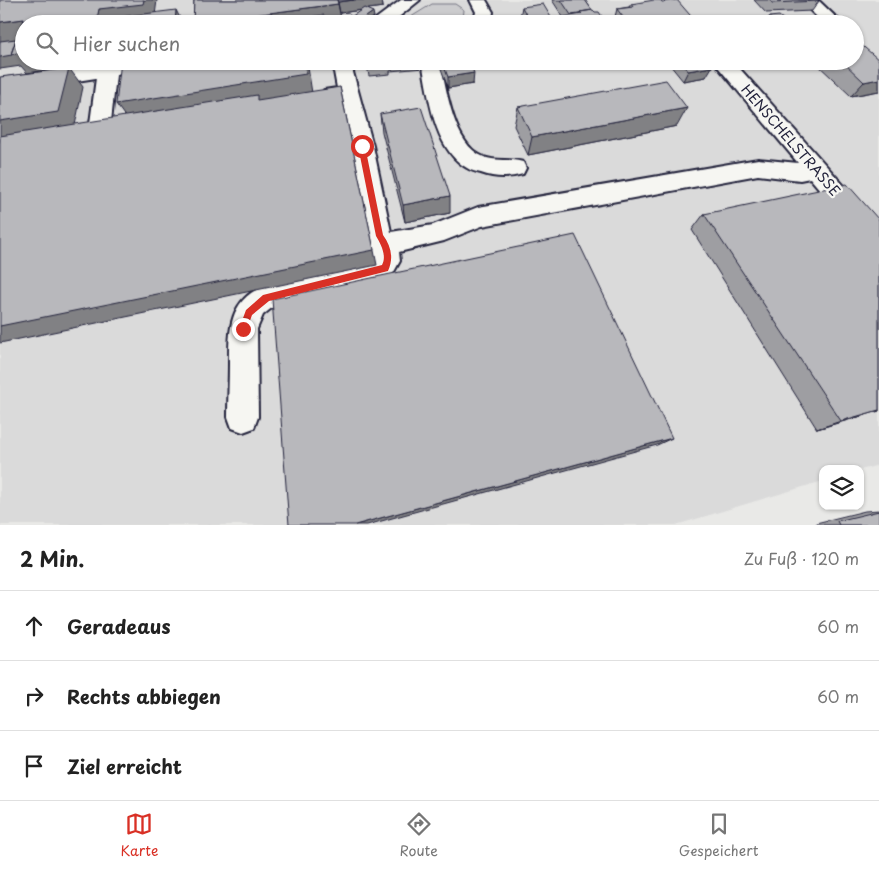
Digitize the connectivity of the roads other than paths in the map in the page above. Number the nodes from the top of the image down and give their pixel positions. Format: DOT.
graph roads {
  1 [pos="412,0"];
  2 [pos="478,0"];
  3 [pos="808,0"];
  4 [pos="391,15"];
  5 [pos="485,15"];
  6 [pos="824,15"];
  7 [pos="107,70"];
  8 [pos="343,70"];
  9 [pos="433,70"];
  10 [pos="730,70"];
  11 [pos="0,86"];
  12 [pos="348,93"];
  13 [pos="310,98"];
  14 [pos="137,125"];
  15 [pos="515,168"];
  16 [pos="815,168"];
  17 [pos="879,242"];
  18 [pos="385,243"];
  19 [pos="243,418"];
  1 -- 4 [label="street"];
  2 -- 5 [label="street"];
  3 -- 6 [label="street"];
  7 -- 11 [label="street"];
  7 -- 14 [label="street"];
  8 -- 12 [label="street"];
  9 -- 15 [label="street"];
  10 -- 16 [label="street, HENSCHELSTRASSE"];
  12 -- 13 [label="street"];
  12 -- 18 [label="street"];
  16 -- 17 [label="street, HENSCHELSTRASSE"];
  16 -- 18 [label="street"];
  18 -- 19 [label="street"];
}
